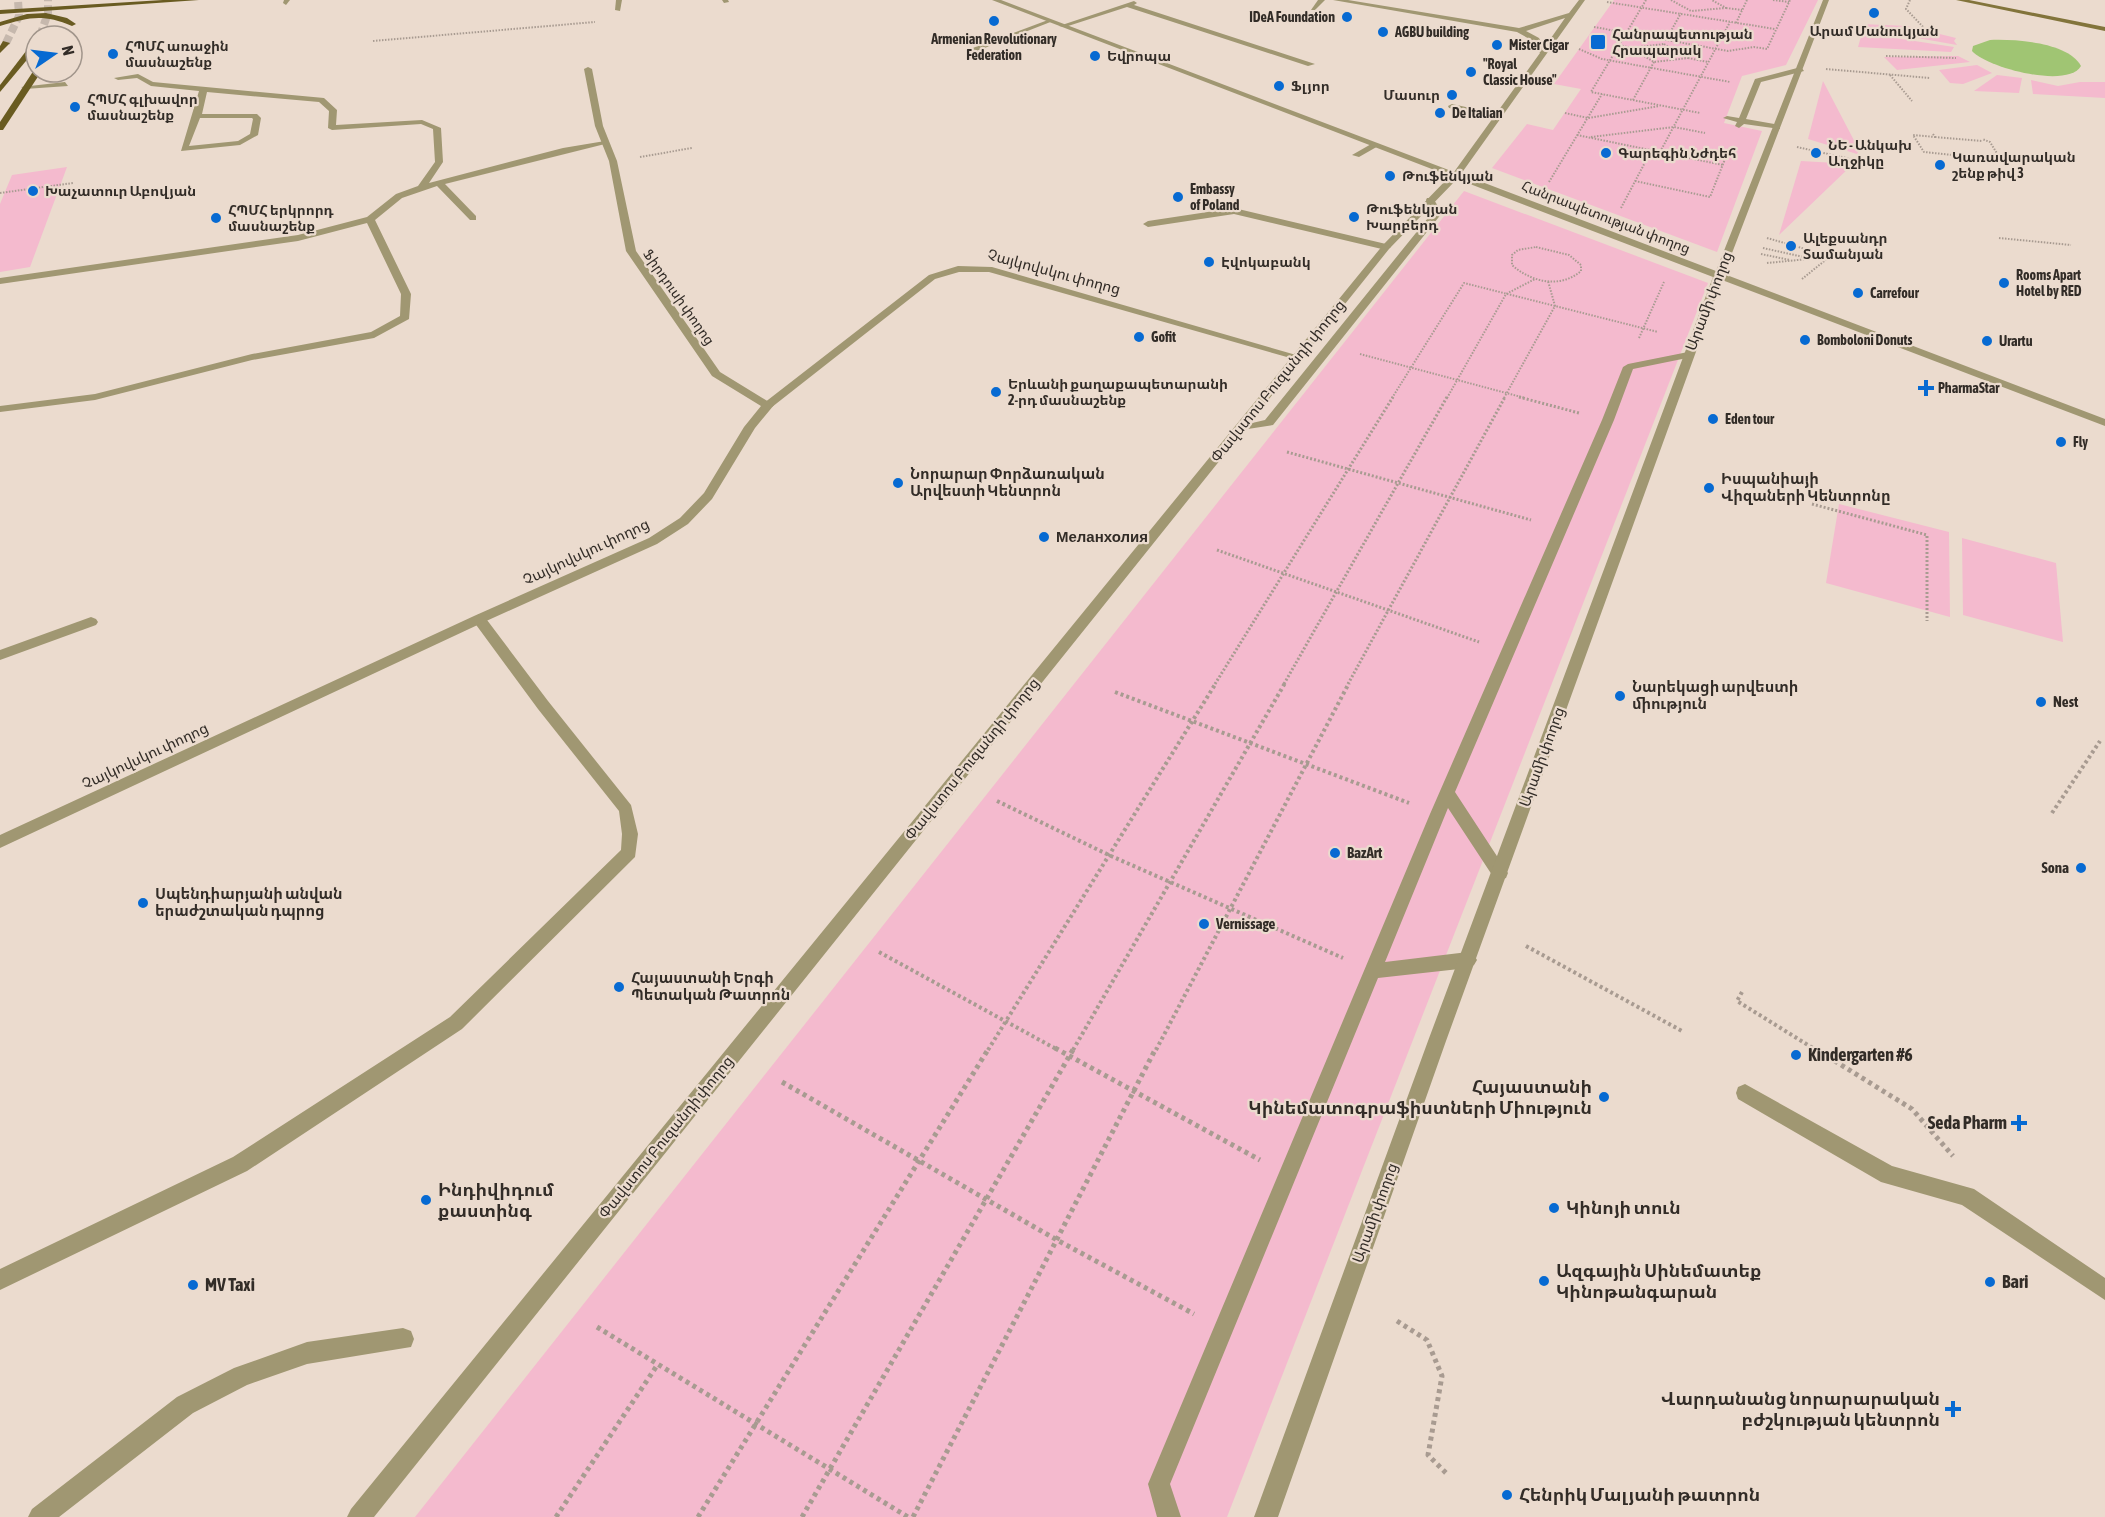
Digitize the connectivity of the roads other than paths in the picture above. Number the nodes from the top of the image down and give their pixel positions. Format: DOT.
graph roads {
  1 [pos="196,0"];
  2 [pos="619,0"];
  3 [pos="994,0"];
  4 [pos="1143,0"];
  5 [pos="1322,0"];
  6 [pos="1336,0"];
  7 [pos="1582,0"];
  8 [pos="1826,0"];
  9 [pos="1959,0"];
  10 [pos="1992,0"];
  11 [pos="84,4"];
  12 [pos="1127,5"];
  13 [pos="1313,9"];
  14 [pos="618,10"];
  15 [pos="0,12"];
  16 [pos="1571,14"];
  17 [pos="1050,21"];
  18 [pos="2105,23"];
  19 [pos="0,24"];
  20 [pos="72,24"];
  21 [pos="1064,26"];
  22 [pos="2105,29"];
  23 [pos="1519,30"];
  24 [pos="6,43"];
  25 [pos="974,49"];
  26 [pos="0,51"];
  27 [pos="1543,52"];
  28 [pos="24,59"];
  29 [pos="1311,64"];
  30 [pos="588,69"];
  31 [pos="1800,69"];
  32 [pos="118,78"];
  33 [pos="27,84"];
  34 [pos="65,84"];
  35 [pos="25,87"];
  36 [pos="0,90"];
  37 [pos="202,91"];
  38 [pos="1452,106"];
  39 [pos="197,116"];
  40 [pos="1498,116"];
  41 [pos="1726,118"];
  42 [pos="1740,124"];
  43 [pos="1777,127"];
  44 [pos="0,128"];
  45 [pos="605,143"];
  46 [pos="1376,145"];
  47 [pos="1356,155"];
  48 [pos="1456,175"];
  49 [pos="439,183"];
  50 [pos="421,188"];
  51 [pos="1430,200"];
  52 [pos="473,218"];
  53 [pos="370,219"];
  54 [pos="1148,224"];
  55 [pos="1386,247"];
  56 [pos="1720,278"];
  57 [pos="0,281"];
  58 [pos="1691,349"];
  59 [pos="1298,357"];
  60 [pos="768,405"];
  61 [pos="0,409"];
  62 [pos="2105,423"];
  63 [pos="1239,429"];
  64 [pos="479,619"];
  65 [pos="91,622"];
  66 [pos="0,655"];
  67 [pos="1447,793"];
  68 [pos="0,842"];
  69 [pos="1500,873"];
  70 [pos="1468,960"];
  71 [pos="1374,971"];
  72 [pos="1745,1093"];
  73 [pos="0,1280"];
  74 [pos="2105,1290"];
  75 [pos="403,1339"];
  76 [pos="40,1517"];
  77 [pos="359,1517"];
  78 [pos="1169,1517"];
  79 [pos="1266,1517"];
  1 -- 11 [label="main road"];
  2 -- 14 [label="street"];
  3 -- 17 [label="street, Հանրապետության փողոց"];
  4 -- 12 [label="street"];
  5 -- 13 [label="street"];
  6 -- 23 [label="street"];
  7 -- 16 [label="street, Փավստոս Բուզանդի փողոց"];
  8 -- 31 [label="street, Արամի փողոց"];
  9 -- 22 [label="main road"];
  10 -- 18 [label="main road"];
  11 -- 15 [label="main road"];
  11 -- 20 [label="main road"];
  12 -- 21 [label="street"];
  12 -- 29 [label="street"];
  16 -- 23 [label="street"];
  16 -- 27 [label="street, Փավստոս Բուզանդի փողոց"];
  17 -- 21 [label="street, Հանրապետության փողոց"];
  17 -- 25 [label="street"];
  19 -- 20 [label="main road"];
  21 -- 46 [label="street, Հանրապետության փողոց"];
  23 -- 27 [label="street"];
  24 -- 26 [label="main road"];
  27 -- 40 [label="street, Փավստոս Բուզանդի փողոց"];
  28 -- 36 [label="main road"];
  30 -- 45 [label="street, Ֆիրդուսի փողոց"];
  31 -- 42 [label="street"];
  31 -- 43 [label="street, Արամի փողոց"];
  32 -- 37 [label="street"];
  33 -- 35 [label="main road"];
  34 -- 35 [label="street"];
  35 -- 44 [label="main road"];
  37 -- 39 [label="street"];
  37 -- 50 [label="street"];
  38 -- 40 [label="street"];
  39 -- 39 [label="street"];
  40 -- 48 [label="street, Փավստոս Բուզանդի փողոց"];
  41 -- 42 [label="street"];
  42 -- 43 [label="street"];
  43 -- 56 [label="street, Արամի փողոց"];
  45 -- 49 [label="street"];
  45 -- 60 [label="street, Ֆիրդուսի փողոց"];
  46 -- 47 [label="street"];
  46 -- 48 [label="street, Հանրապետության փողոց"];
  48 -- 51 [label="street, Փավստոս Բուզանդի փողոց"];
  48 -- 56 [label="street, Հանրապետության փողոց"];
  49 -- 50 [label="street"];
  49 -- 52 [label="street"];
  50 -- 53 [label="street"];
  51 -- 55 [label="street, Փավստոս Բուզանդի փողոց"];
  51 -- 63 [label="street"];
  53 -- 57 [label="street"];
  53 -- 61 [label="street"];
  54 -- 55 [label="street"];
  55 -- 59 [label="street, Փավստոս Բուզանդի փողոց"];
  56 -- 58 [label="street, Արամի փողոց"];
  56 -- 62 [label="street, Հանրապետության փողոց"];
  58 -- 67 [label="street"];
  58 -- 69 [label="street, Արամի փողոց"];
  59 -- 60 [label="street, Չայկովսկու փողոց"];
  59 -- 63 [label="street, Փավստոս Բուզանդի փողոց"];
  60 -- 64 [label="street, Չայկովսկու փողոց"];
  63 -- 77 [label="street, Փավստոս Բուզանդի փողոց"];
  64 -- 68 [label="street, Չայկովսկու փողոց"];
  64 -- 73 [label="street"];
  65 -- 66 [label="street"];
  67 -- 69 [label="street"];
  67 -- 71 [label="street"];
  69 -- 70 [label="street, Արամի փողոց"];
  70 -- 71 [label="street"];
  70 -- 79 [label="street, Արամի փողոց"];
  71 -- 78 [label="street"];
  72 -- 74 [label="street"];
  75 -- 76 [label="street"];
}
